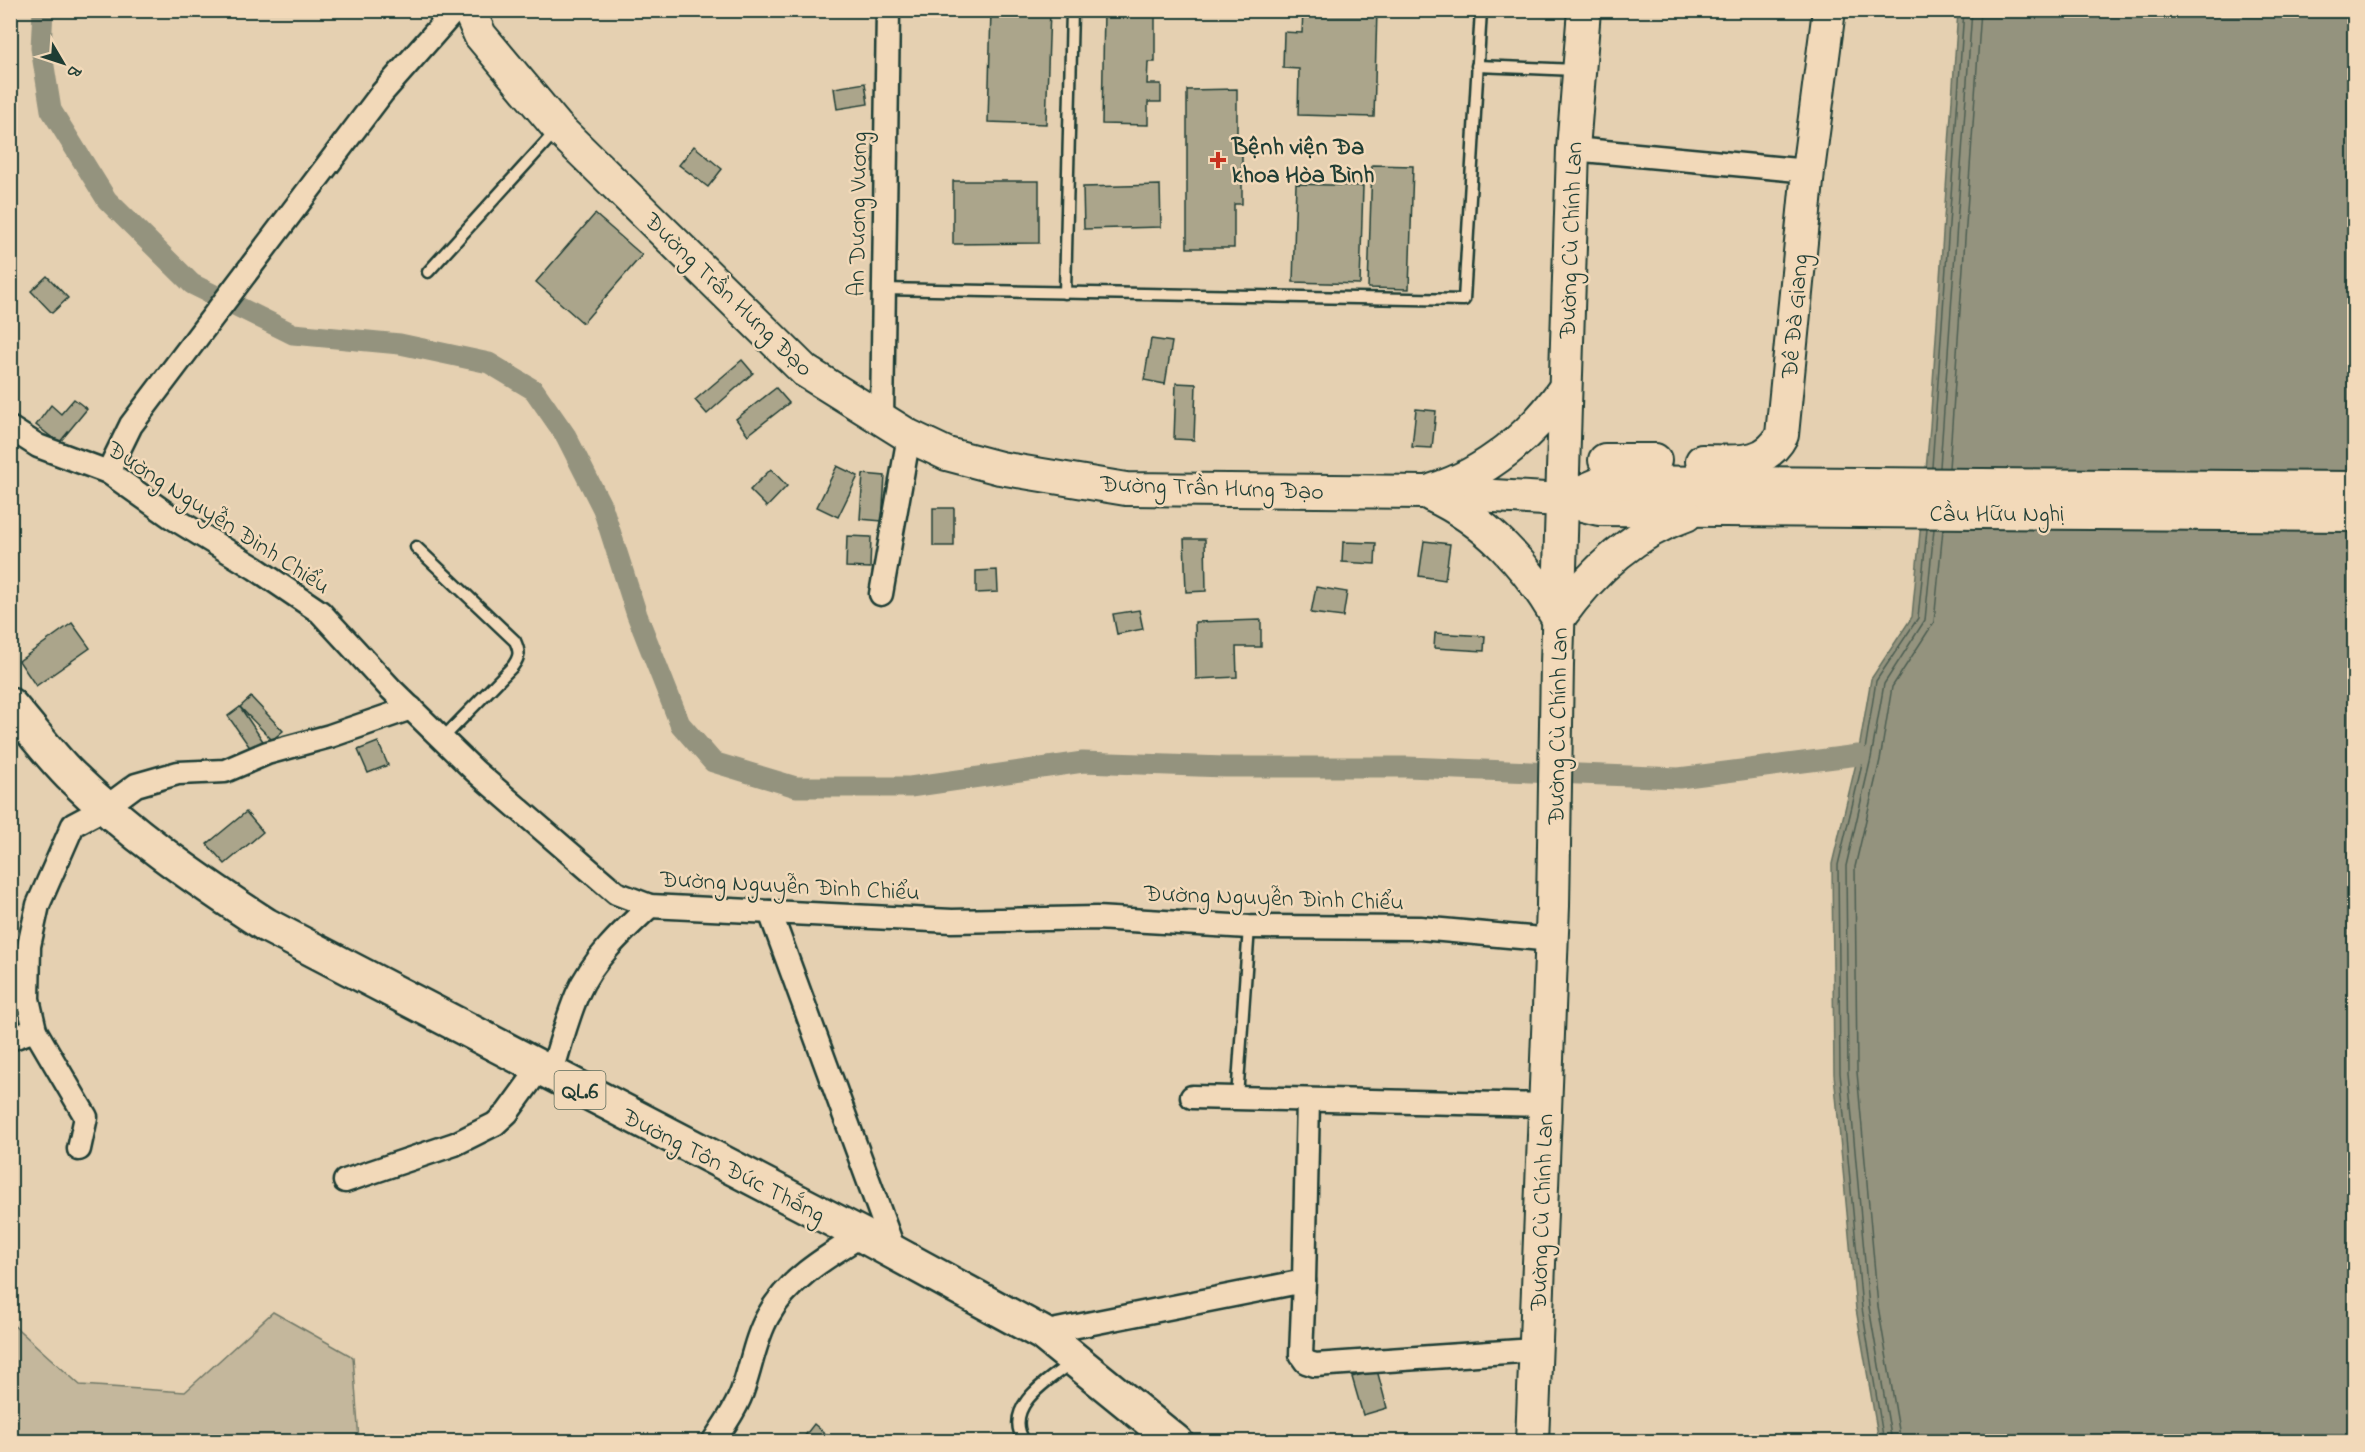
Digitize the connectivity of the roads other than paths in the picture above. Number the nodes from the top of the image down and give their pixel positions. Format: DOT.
graph roads {
  1 [pos="457,10"];
  2 [pos="888,10"];
  3 [pos="1072,10"];
  4 [pos="1480,10"];
  5 [pos="1584,10"];
  6 [pos="1829,10"];
  7 [pos="475,23"];
  8 [pos="1477,66"];
  9 [pos="1579,70"];
  10 [pos="558,128"];
  11 [pos="1573,149"];
  12 [pos="1808,171"];
  13 [pos="428,272"];
  14 [pos="882,289"];
  15 [pos="1065,293"];
  16 [pos="1565,388"];
  17 [pos="882,419"];
  18 [pos="10,428"];
  19 [pos="909,436"];
  20 [pos="1605,460"];
  21 [pos="108,472"];
  22 [pos="2355,488"];
  23 [pos="1425,492"];
  24 [pos="1641,496"];
  25 [pos="1562,500"];
  26 [pos="1701,510"];
  27 [pos="2355,515"];
  28 [pos="416,547"];
  29 [pos="881,594"];
  30 [pos="1558,619"];
  31 [pos="10,705"];
  32 [pos="411,708"];
  33 [pos="442,739"];
  34 [pos="105,808"];
  35 [pos="650,906"];
  36 [pos="770,912"];
  37 [pos="1249,927"];
  38 [pos="1552,940"];
  39 [pos="35,1030"];
  40 [pos="10,1039"];
  41 [pos="545,1072"];
  42 [pos="1192,1097"];
  43 [pos="1237,1098"];
  44 [pos="1308,1100"];
  45 [pos="1545,1105"];
  46 [pos="80,1149"];
  47 [pos="345,1181"];
  48 [pos="862,1235"];
  49 [pos="895,1253"];
  50 [pos="1304,1281"];
  51 [pos="1042,1333"];
  52 [pos="1535,1350"];
  53 [pos="1076,1359"];
  54 [pos="713,1442"];
  55 [pos="1025,1442"];
  56 [pos="1176,1442"];
  57 [pos="1532,1442"];
  1 -- 7 [label="main road, Đường Trần Hưng Đạo"];
  1 -- 21 [label="street"];
  2 -- 14 [label="street, An Dương Vương"];
  3 -- 15 [label="lane"];
  4 -- 8 [label="lane"];
  5 -- 9 [label="main road, Đường Cù Chính Lan"];
  6 -- 12 [label="main road, Đê Đà Giang"];
  7 -- 10 [label="main road, Đường Trần Hưng Đạo"];
  8 -- 9 [label="lane"];
  8 -- 15 [label="lane"];
  9 -- 11 [label="main road, Đường Cù Chính Lan"];
  10 -- 13 [label="lane"];
  10 -- 17 [label="main road, Đường Trần Hưng Đạo"];
  11 -- 12 [label="street"];
  11 -- 16 [label="main road, Đường Cù Chính Lan"];
  12 -- 20 [label="main road, Đê Đà Giang"];
  14 -- 15 [label="lane"];
  14 -- 17 [label="street, An Dương Vương"];
  16 -- 20 [label="main road"];
  16 -- 23 [label="main road"];
  16 -- 25 [label="main road, Đường Cù Chính Lan"];
  17 -- 19 [label="main road, Đường Trần Hưng Đạo"];
  18 -- 21 [label="street, Đường Nguyễn Đình Chiểu"];
  19 -- 23 [label="main road, Đường Trần Hưng Đạo"];
  19 -- 29 [label="street"];
  20 -- 24 [label="main road"];
  21 -- 32 [label="street, Đường Nguyễn Đình Chiểu"];
  22 -- 24 [label="main road, Cầu Hữu Nghị"];
  23 -- 25 [label="main road, Đường Trần Hưng Đạo"];
  23 -- 30 [label="main road"];
  24 -- 25 [label="main road"];
  24 -- 26 [label="main road, Cầu Hữu Nghị"];
  25 -- 30 [label="main road, Đường Cù Chính Lan"];
  26 -- 27 [label="main road, Cầu Hữu Nghị"];
  26 -- 30 [label="main road"];
  28 -- 33 [label="lane"];
  30 -- 38 [label="main road, Đường Cù Chính Lan"];
  31 -- 34 [label="highway, Đường Tôn Đức Thắng / QL.6"];
  32 -- 33 [label="street, Đường Nguyễn Đình Chiểu"];
  32 -- 34 [label="street"];
  33 -- 35 [label="street, Đường Nguyễn Đình Chiểu"];
  34 -- 39 [label="street"];
  34 -- 41 [label="highway, Đường Tôn Đức Thắng / QL.6"];
  35 -- 36 [label="street, Đường Nguyễn Đình Chiểu"];
  35 -- 41 [label="street"];
  36 -- 37 [label="street, Đường Nguyễn Đình Chiểu"];
  36 -- 49 [label="street"];
  37 -- 38 [label="street, Đường Nguyễn Đình Chiểu"];
  37 -- 43 [label="lane"];
  38 -- 45 [label="main road, Đường Cù Chính Lan"];
  39 -- 40 [label="street"];
  39 -- 46 [label="street"];
  41 -- 47 [label="street"];
  41 -- 48 [label="highway, Đường Tôn Đức Thắng / QL.6"];
  42 -- 43 [label="street"];
  43 -- 44 [label="street"];
  44 -- 45 [label="street"];
  44 -- 50 [label="street"];
  45 -- 52 [label="main road, Đường Cù Chính Lan"];
  48 -- 49 [label="highway, Đường Tôn Đức Thắng / QL.6"];
  48 -- 54 [label="street"];
  49 -- 51 [label="highway, Đường Tôn Đức Thắng / QL.6"];
  50 -- 51 [label="street"];
  50 -- 52 [label="street"];
  51 -- 53 [label="highway, Đường Tôn Đức Thắng / QL.6"];
  52 -- 57 [label="main road, Đường Cù Chính Lan"];
  53 -- 55 [label="lane"];
  53 -- 56 [label="highway, Đường Tôn Đức Thắng / QL.6"];
}
